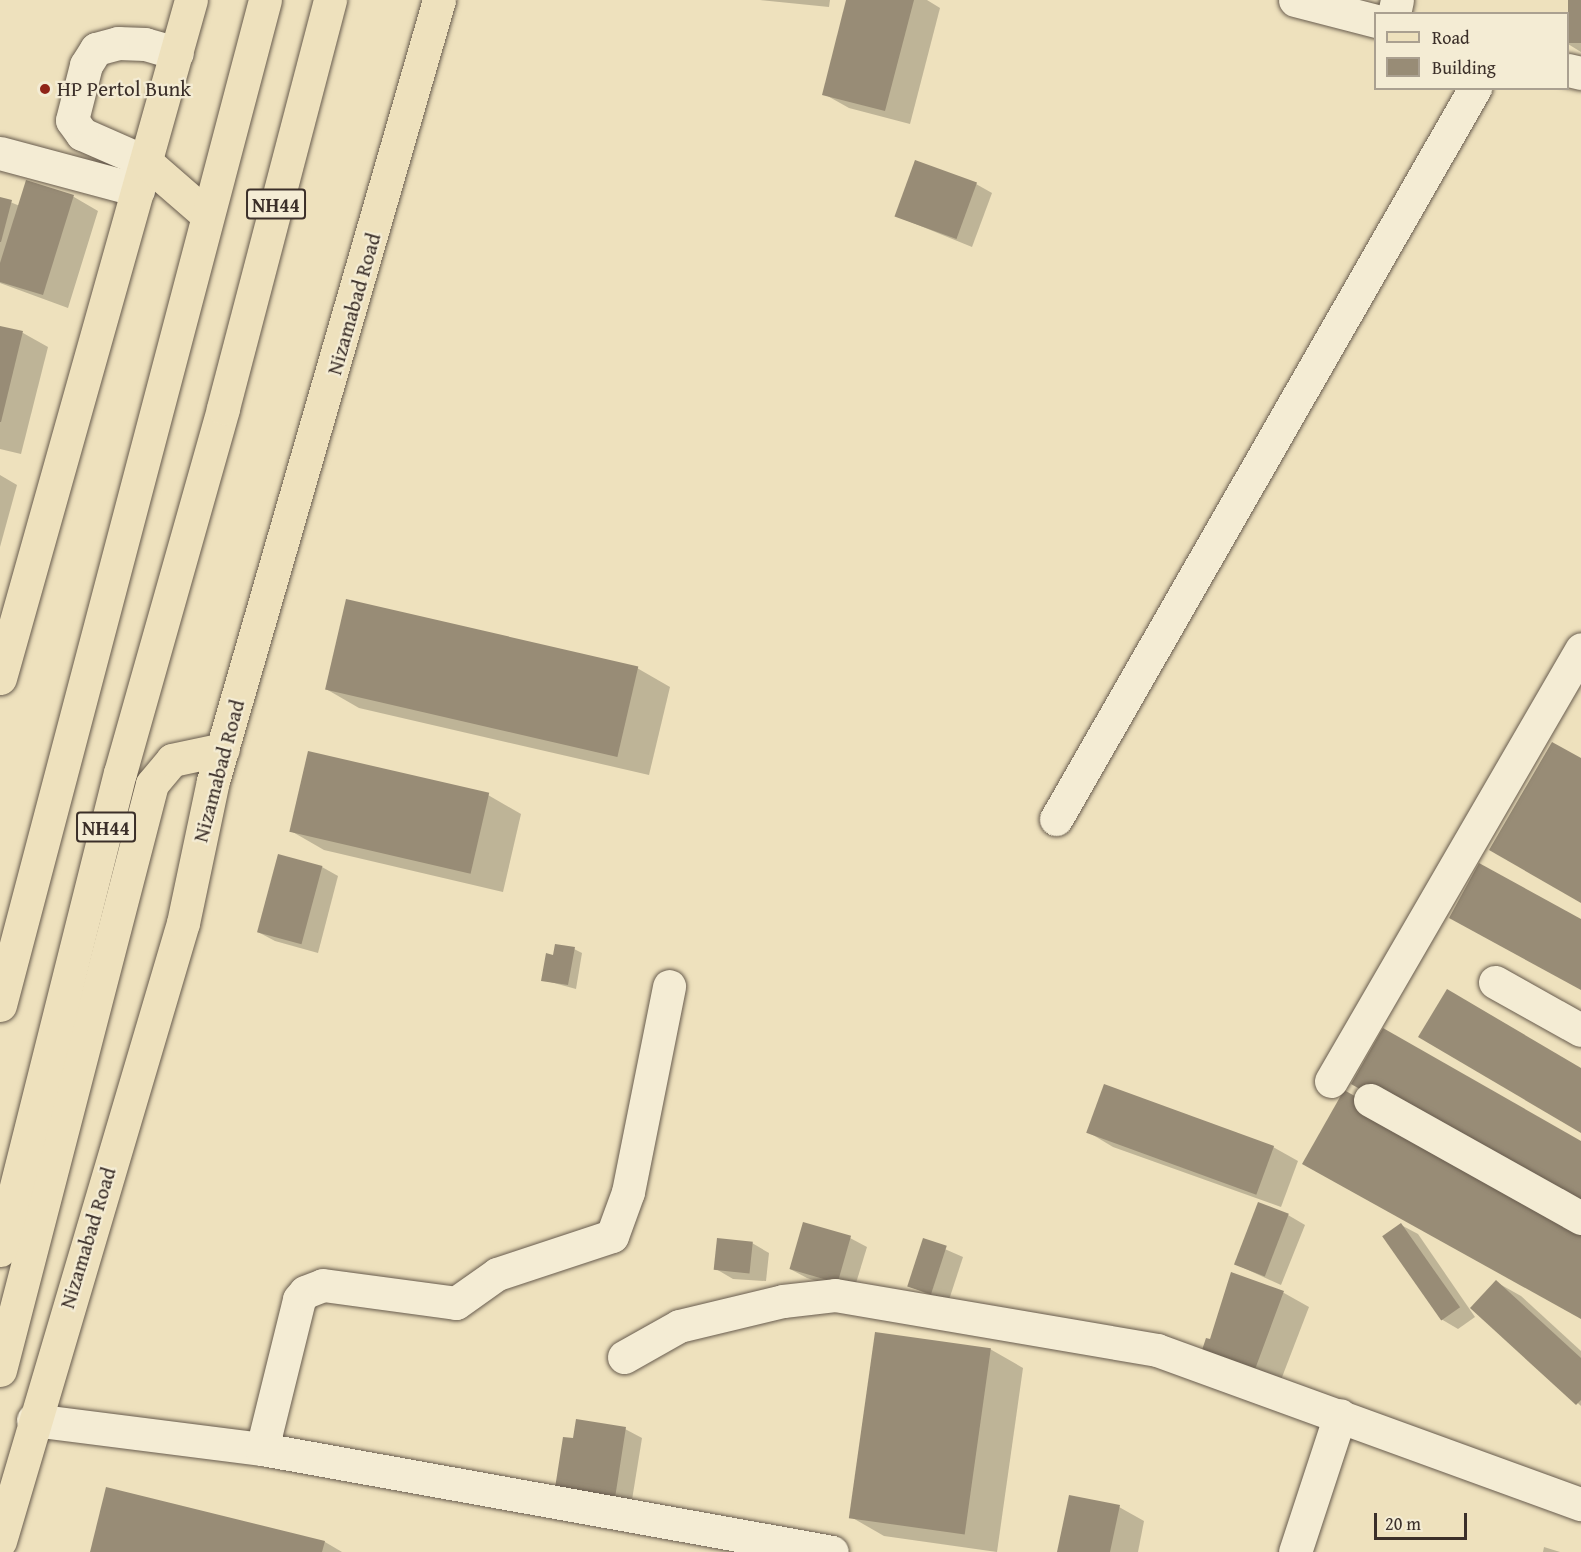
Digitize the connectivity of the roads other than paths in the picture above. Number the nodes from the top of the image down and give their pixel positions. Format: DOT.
graph roads {
  1 [pos="191,0"];
  2 [pos="265,0"];
  3 [pos="330,0"];
  4 [pos="439,0"];
  5 [pos="1295,0"];
  6 [pos="1374,20"];
  7 [pos="177,53"];
  8 [pos="1474,90"];
  9 [pos="0,153"];
  10 [pos="142,176"];
  11 [pos="207,215"];
  12 [pos="6,628"];
  13 [pos="1581,649"];
  14 [pos="0,678"];
  15 [pos="223,749"];
  16 [pos="1056,819"];
  17 [pos="1495,982"];
  18 [pos="669,986"];
  19 [pos="0,1005"];
  20 [pos="1581,1030"];
  21 [pos="1331,1081"];
  22 [pos="1370,1100"];
  23 [pos="1581,1218"];
  24 [pos="0,1250"];
  25 [pos="624,1357"];
  26 [pos="0,1370"];
  27 [pos="1340,1415"];
  28 [pos="33,1420"];
  29 [pos="262,1449"];
  30 [pos="1581,1504"];
  31 [pos="0,1541"];
  32 [pos="832,1552"];
  33 [pos="1295,1552"];
  1 -- 7 [label="main road"];
  2 -- 11 [label="main road, NH44"];
  3 -- 24 [label="main road, NH44"];
  4 -- 15 [label="main road, Nizamabad Road"];
  5 -- 6 [label="street"];
  7 -- 10 [label="main road"];
  7 -- 10 [label="street"];
  8 -- 16 [label="street"];
  9 -- 10 [label="street"];
  10 -- 11 [label="main road"];
  10 -- 12 [label="main road"];
  11 -- 19 [label="main road, NH44"];
  12 -- 14 [label="main road"];
  13 -- 21 [label="street"];
  15 -- 26 [label="main road"];
  15 -- 28 [label="main road, Nizamabad Road"];
  17 -- 20 [label="street"];
  18 -- 29 [label="street"];
  22 -- 23 [label="street"];
  25 -- 27 [label="street"];
  27 -- 30 [label="street"];
  27 -- 33 [label="street"];
  28 -- 29 [label="street"];
  28 -- 31 [label="main road, Nizamabad Road"];
  29 -- 32 [label="street"];
}
